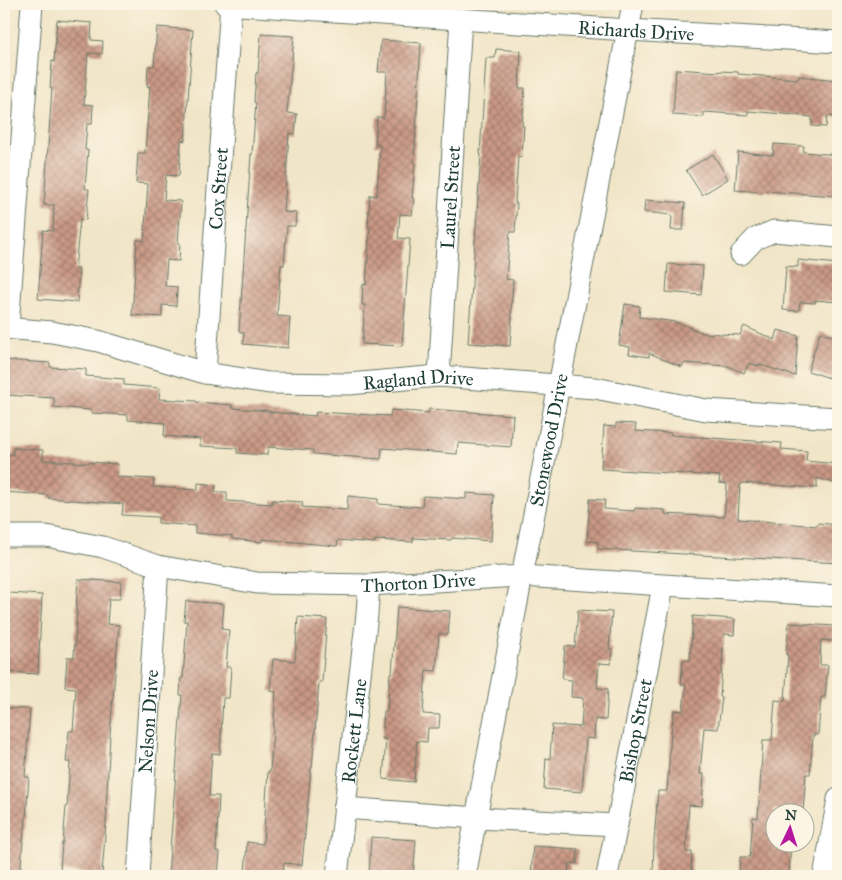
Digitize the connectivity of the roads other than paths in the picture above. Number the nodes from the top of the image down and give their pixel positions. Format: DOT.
graph roads {
  1 [pos="32,4"];
  2 [pos="225,4"];
  3 [pos="231,4"];
  4 [pos="633,4"];
  5 [pos="461,19"];
  6 [pos="628,30"];
  7 [pos="838,42"];
  8 [pos="838,237"];
  9 [pos="741,254"];
  10 [pos="6,328"];
  11 [pos="205,373"];
  12 [pos="439,376"];
  13 [pos="560,385"];
  14 [pos="838,418"];
  15 [pos="4,536"];
  16 [pos="158,566"];
  17 [pos="522,576"];
  18 [pos="369,585"];
  19 [pos="663,586"];
  20 [pos="838,596"];
  21 [pos="838,800"];
  22 [pos="344,808"];
  23 [pos="477,818"];
  24 [pos="617,825"];
  25 [pos="138,876"];
  26 [pos="337,876"];
  27 [pos="465,876"];
  28 [pos="607,876"];
  29 [pos="824,876"];
  1 -- 10 [label="street"];
  2 -- 3 [label="street, Richards Drive"];
  3 -- 5 [label="street, Richards Drive"];
  3 -- 11 [label="street, Cox Street"];
  4 -- 6 [label="street, Stonewood Drive"];
  5 -- 6 [label="street, Richards Drive"];
  5 -- 12 [label="street, Laurel Street"];
  6 -- 7 [label="street, Richards Drive"];
  6 -- 13 [label="street, Stonewood Drive"];
  8 -- 9 [label="street"];
  10 -- 11 [label="street, Ragland Drive"];
  11 -- 12 [label="street, Ragland Drive"];
  12 -- 13 [label="street, Ragland Drive"];
  13 -- 14 [label="street, Ragland Drive"];
  13 -- 17 [label="street, Stonewood Drive"];
  15 -- 16 [label="street, Thorton Drive"];
  16 -- 18 [label="street, Thorton Drive"];
  16 -- 25 [label="street, Nelson Drive"];
  17 -- 18 [label="street, Thorton Drive"];
  17 -- 19 [label="street, Thorton Drive"];
  17 -- 23 [label="street, Stonewood Drive"];
  18 -- 22 [label="street, Rockett Lane"];
  19 -- 20 [label="street, Thorton Drive"];
  19 -- 24 [label="street, Bishop Street"];
  21 -- 29 [label="street"];
  22 -- 23 [label="street"];
  22 -- 26 [label="street, Rockett Lane"];
  23 -- 24 [label="street"];
  23 -- 27 [label="street, Stonewood Drive"];
  24 -- 28 [label="street, Bishop Street"];
}
